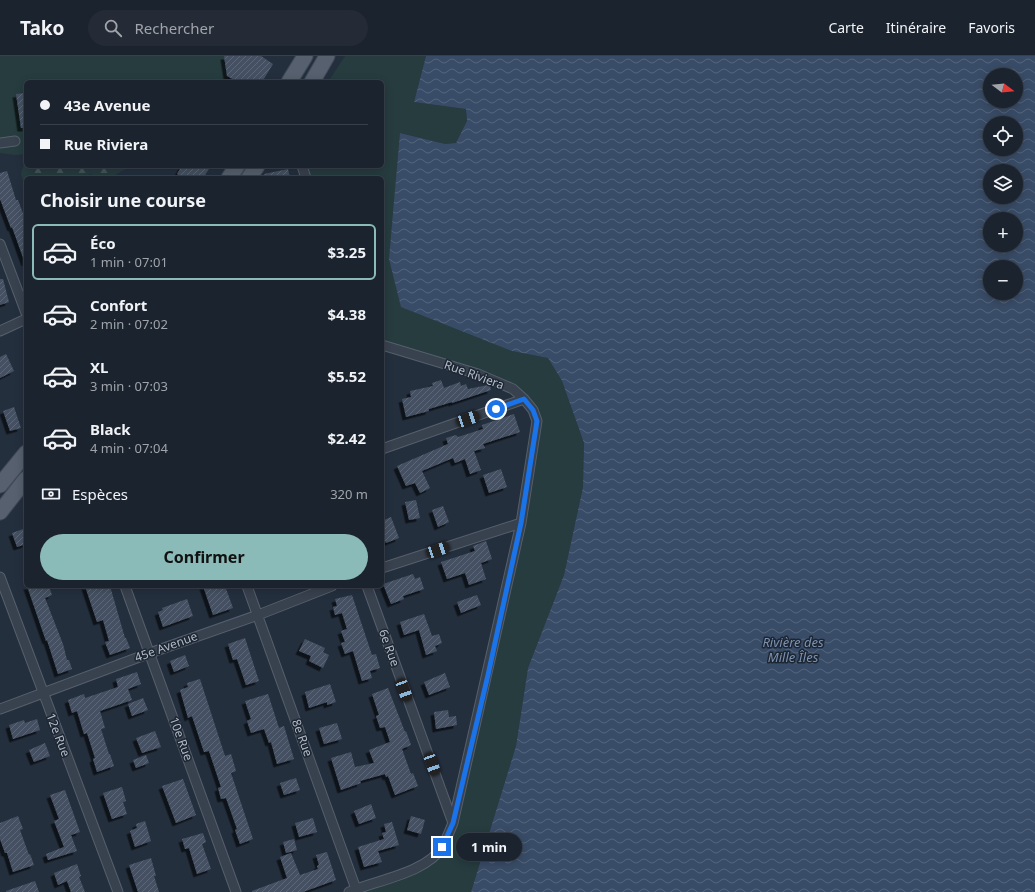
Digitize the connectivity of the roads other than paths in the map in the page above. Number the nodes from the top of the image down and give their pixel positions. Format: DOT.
graph roads {
  1 [pos="304,56"];
  2 [pos="327,56"];
  3 [pos="290,80"];
  4 [pos="313,80"];
  5 [pos="15,141"];
  6 [pos="0,143"];
  7 [pos="0,244"];
  8 [pos="24,308"];
  9 [pos="24,319"];
  10 [pos="0,331"];
  11 [pos="384,346"];
  12 [pos="524,399"];
  13 [pos="384,448"];
  14 [pos="24,455"];
  15 [pos="24,482"];
  16 [pos="0,485"];
  17 [pos="0,512"];
  18 [pos="521,523"];
  19 [pos="384,567"];
  20 [pos="0,577"];
  21 [pos="126,588"];
  22 [pos="248,588"];
  23 [pos="327,588"];
  24 [pos="367,588"];
  25 [pos="258,615"];
  26 [pos="150,653"];
  27 [pos="43,694"];
  28 [pos="0,709"];
  29 [pos="453,823"];
  30 [pos="352,891"];
  31 [pos="118,892"];
  32 [pos="236,892"];
  1 -- 3 [label="main road"];
  2 -- 4 [label="main road"];
  5 -- 6 [label="street"];
  7 -- 8 [label="street"];
  9 -- 10 [label="street"];
  11 -- 12 [label="street, Rue Riviera"];
  12 -- 13 [label="street"];
  12 -- 18 [label="street, Rue Riviera"];
  14 -- 16 [label="main road"];
  15 -- 17 [label="main road"];
  18 -- 19 [label="street"];
  18 -- 29 [label="street, Rue Riviera"];
  20 -- 27 [label="street, 12e Rue"];
  21 -- 26 [label="street, 10e Rue"];
  22 -- 25 [label="street, 8e Rue"];
  23 -- 25 [label="street, 45e Avenue"];
  24 -- 29 [label="street, 6e Rue"];
  25 -- 26 [label="street, 45e Avenue"];
  25 -- 30 [label="street, 8e Rue"];
  26 -- 27 [label="street, 45e Avenue"];
  26 -- 32 [label="street, 10e Rue"];
  27 -- 28 [label="street, 45e Avenue"];
  27 -- 31 [label="street, 12e Rue"];
  29 -- 30 [label="street, Rue Riviera"];
}
